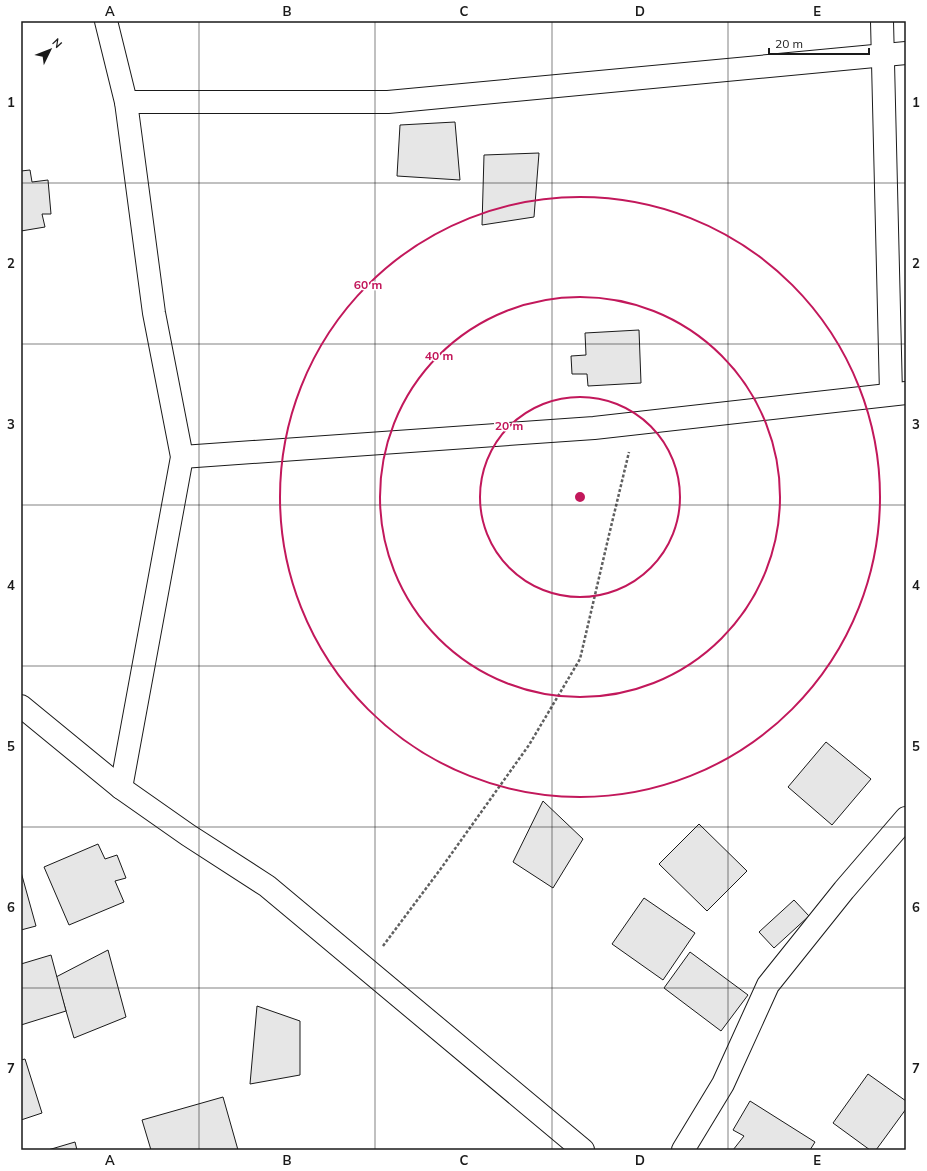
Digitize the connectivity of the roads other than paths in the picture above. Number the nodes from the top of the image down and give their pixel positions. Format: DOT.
graph roads {
  1 [pos="106,21"];
  2 [pos="882,21"];
  3 [pos="906,53"];
  4 [pos="882,55"];
  5 [pos="126,102"];
  6 [pos="898,394"];
  7 [pos="182,457"];
  8 [pos="21,706"];
  9 [pos="121,788"];
  10 [pos="906,818"];
  11 [pos="583,1150"];
  12 [pos="683,1150"];
  1 -- 5 [label="street"];
  2 -- 4 [label="street"];
  3 -- 4 [label="street"];
  4 -- 5 [label="street"];
  4 -- 6 [label="street"];
  5 -- 7 [label="street"];
  6 -- 7 [label="street"];
  7 -- 9 [label="street"];
  8 -- 9 [label="street"];
  9 -- 11 [label="street"];
  10 -- 12 [label="street"];
}
